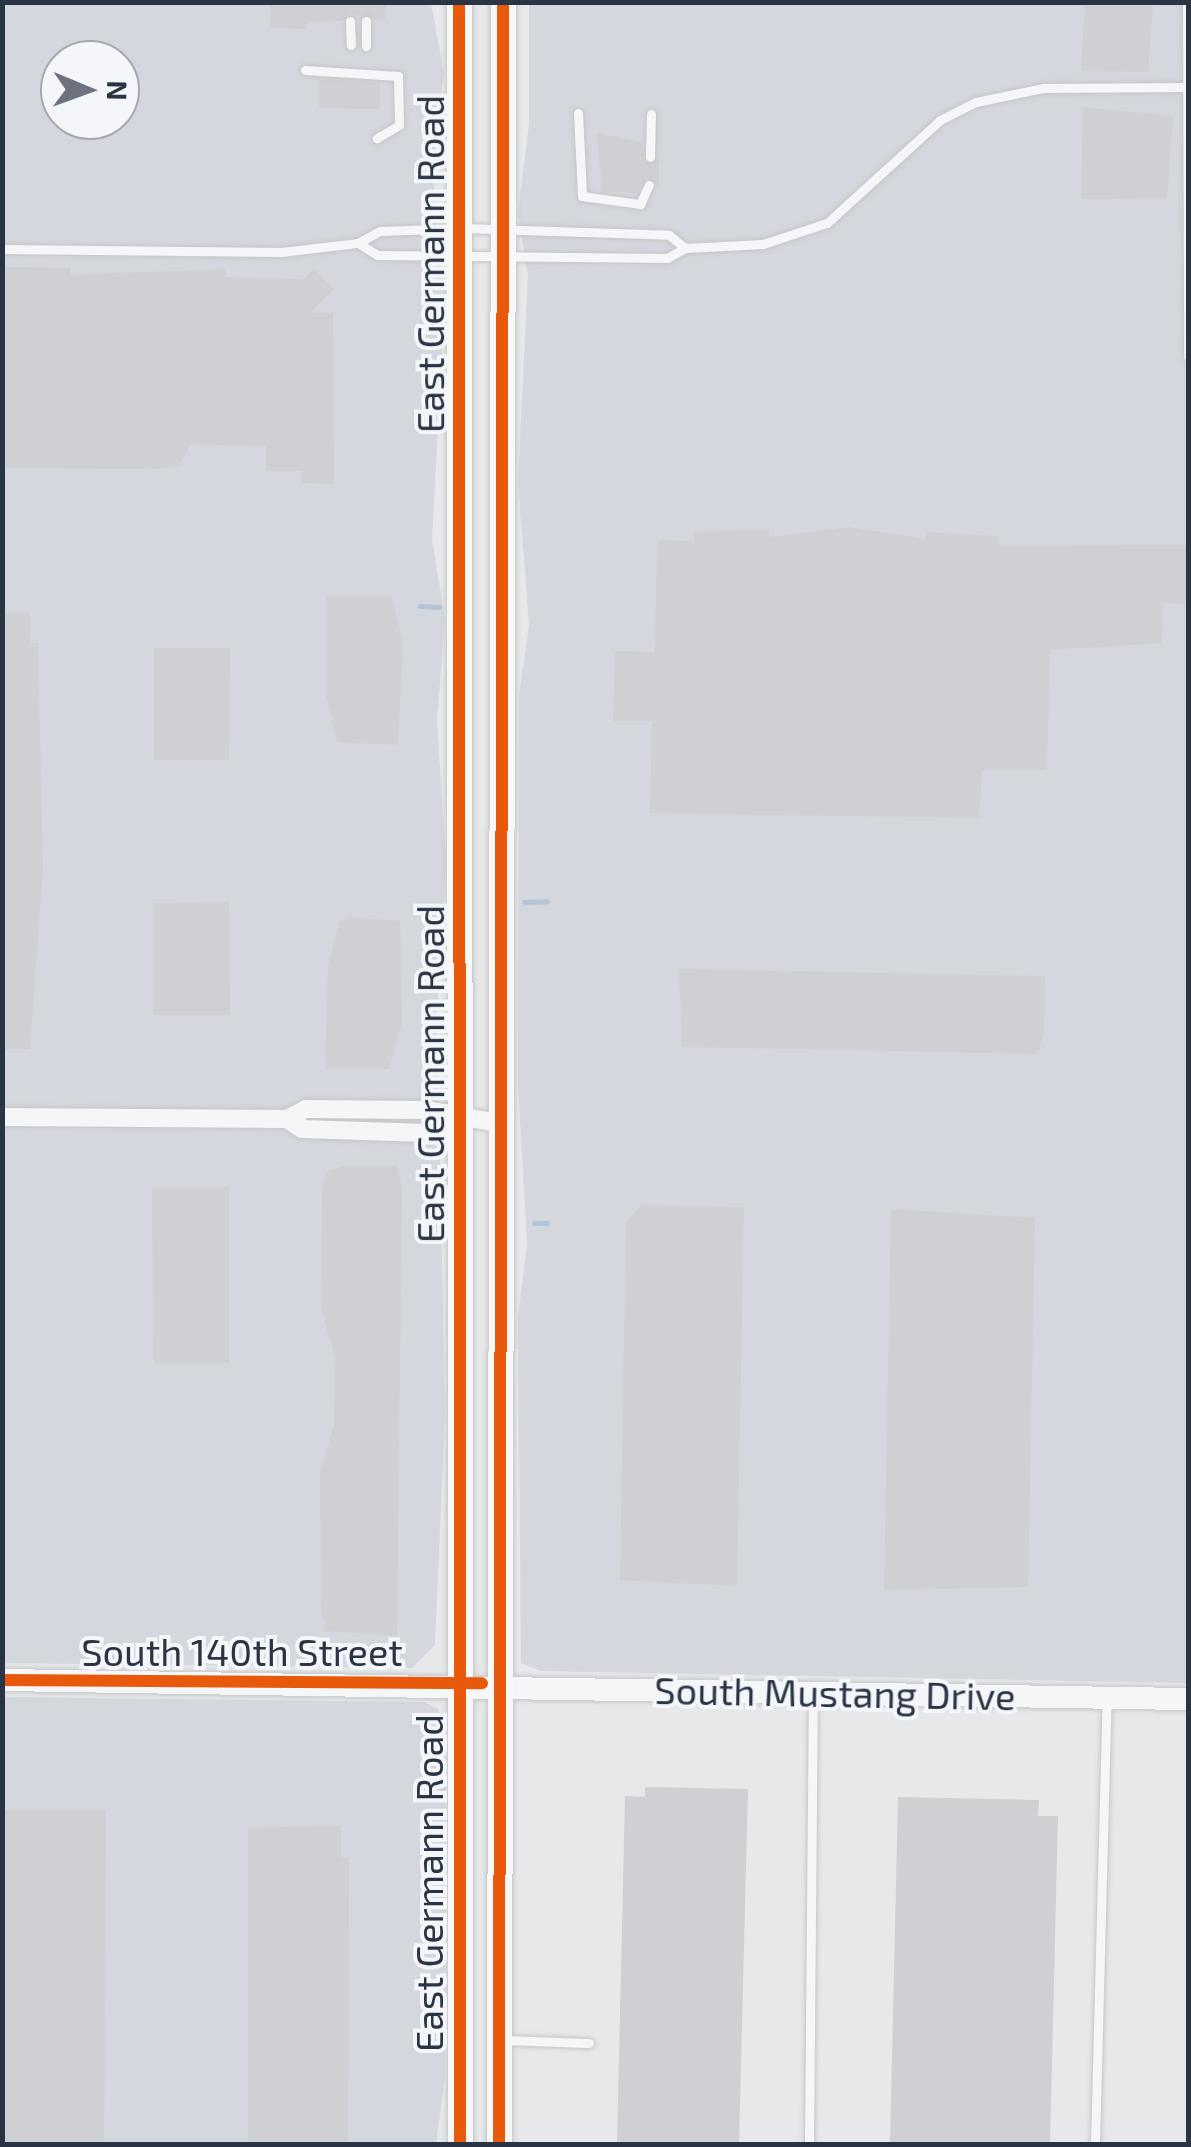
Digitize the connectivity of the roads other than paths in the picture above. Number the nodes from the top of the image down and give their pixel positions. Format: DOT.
graph roads {
  1 [pos="459,2"];
  2 [pos="503,2"];
  3 [pos="1188,2"];
  4 [pos="350,21"];
  5 [pos="366,21"];
  6 [pos="351,45"];
  7 [pos="366,46"];
  8 [pos="305,70"];
  9 [pos="1187,88"];
  10 [pos="578,113"];
  11 [pos="650,114"];
  12 [pos="378,138"];
  13 [pos="650,157"];
  14 [pos="649,186"];
  15 [pos="462,228"];
  16 [pos="502,229"];
  17 [pos="358,243"];
  18 [pos="685,248"];
  19 [pos="2,249"];
  20 [pos="462,254"];
  21 [pos="503,255"];
  22 [pos="1188,356"];
  23 [pos="2,1117"];
  24 [pos="460,1122"];
  25 [pos="498,1123"];
  26 [pos="2,1680"];
  27 [pos="480,1683"];
  28 [pos="813,1695"];
  29 [pos="1108,1698"];
  30 [pos="1188,1700"];
  31 [pos="499,2040"];
  32 [pos="589,2044"];
  33 [pos="460,2144"];
  34 [pos="499,2144"];
  35 [pos="809,2144"];
  36 [pos="1094,2144"];
  1 -- 15 [label="main road, East Germann Road"];
  2 -- 16 [label="main road, East Germann Road"];
  3 -- 9 [label="lane"];
  4 -- 6 [label="lane"];
  5 -- 7 [label="lane"];
  8 -- 12 [label="lane"];
  9 -- 18 [label="lane"];
  9 -- 22 [label="lane"];
  10 -- 14 [label="lane"];
  11 -- 13 [label="lane"];
  15 -- 16 [label="lane"];
  15 -- 17 [label="lane"];
  15 -- 20 [label="main road, East Germann Road"];
  16 -- 18 [label="lane"];
  16 -- 21 [label="main road, East Germann Road"];
  17 -- 19 [label="lane"];
  17 -- 20 [label="lane"];
  18 -- 21 [label="lane"];
  20 -- 21 [label="lane"];
  20 -- 24 [label="main road, East Germann Road"];
  21 -- 25 [label="main road, East Germann Road"];
  23 -- 24 [label="street"];
  24 -- 25 [label="street"];
  24 -- 27 [label="main road, East Germann Road"];
  25 -- 27 [label="main road, East Germann Road"];
  26 -- 27 [label="street, South 140th Street"];
  27 -- 28 [label="street, South Mustang Drive"];
  27 -- 31 [label="main road, East Germann Road"];
  27 -- 33 [label="main road, East Germann Road"];
  28 -- 29 [label="street, South Mustang Drive"];
  28 -- 35 [label="lane"];
  29 -- 30 [label="street, South Mustang Drive"];
  29 -- 36 [label="lane"];
  31 -- 32 [label="lane"];
  31 -- 34 [label="main road, East Germann Road"];
}
